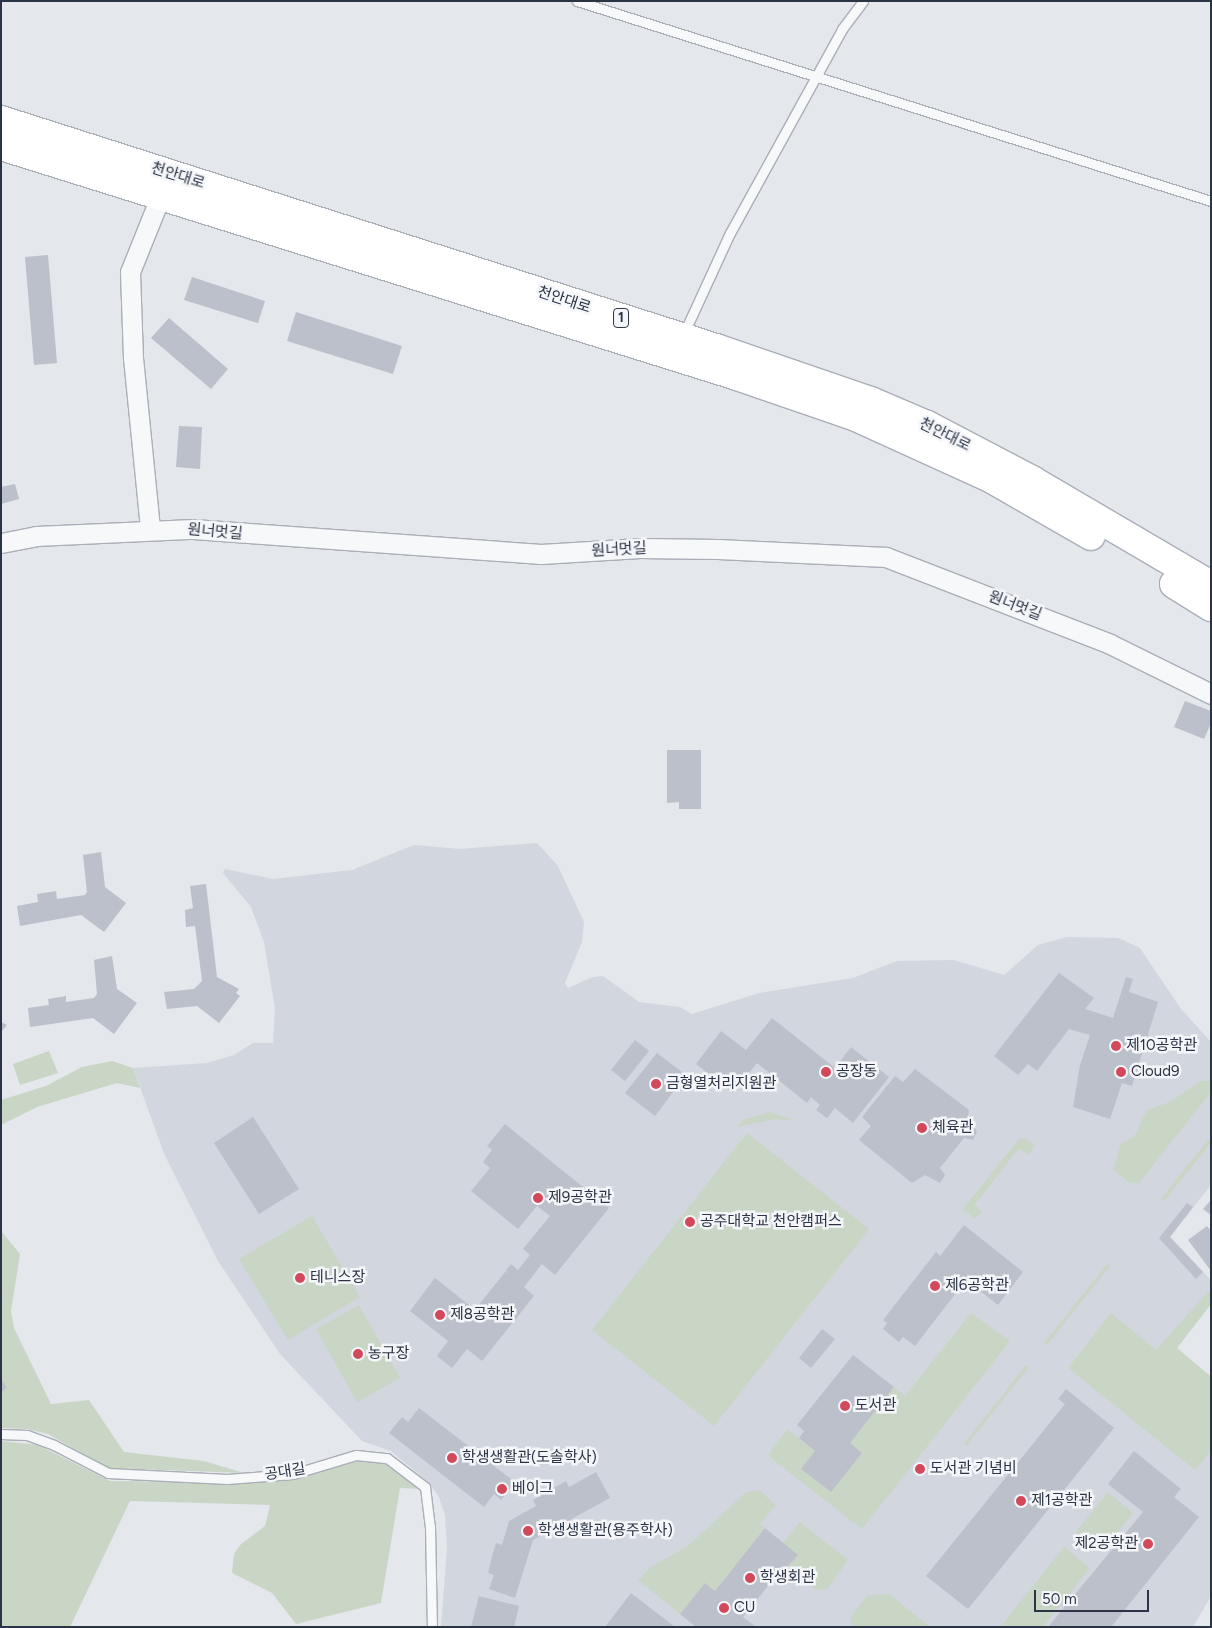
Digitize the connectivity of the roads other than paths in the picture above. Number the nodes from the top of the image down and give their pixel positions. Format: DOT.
graph roads {
  1 [pos="577,1"];
  2 [pos="863,1"];
  3 [pos="818,77"];
  4 [pos="1,120"];
  5 [pos="1,146"];
  6 [pos="165,185"];
  7 [pos="1211,200"];
  8 [pos="682,337"];
  9 [pos="150,528"];
  10 [pos="1,543"];
  11 [pos="1211,585"];
  12 [pos="1211,607"];
  13 [pos="1211,694"];
  14 [pos="1,1434"];
  15 [pos="432,1627"];
  1 -- 3 [label="lane"];
  2 -- 3 [label="lane"];
  3 -- 7 [label="lane"];
  3 -- 8 [label="lane"];
  4 -- 6 [label="main road, 천안대로 / 1"];
  5 -- 6 [label="main road, 천안대로 / 1"];
  6 -- 8 [label="main road, 천안대로 / 1"];
  6 -- 9 [label="street"];
  6 -- 12 [label="main road, 천안대로 / 1"];
  8 -- 11 [label="main road, 천안대로 / 1"];
  9 -- 10 [label="street, 원너멋길"];
  9 -- 13 [label="street, 원너멋길"];
  14 -- 15 [label="lane, 공대길"];
}
